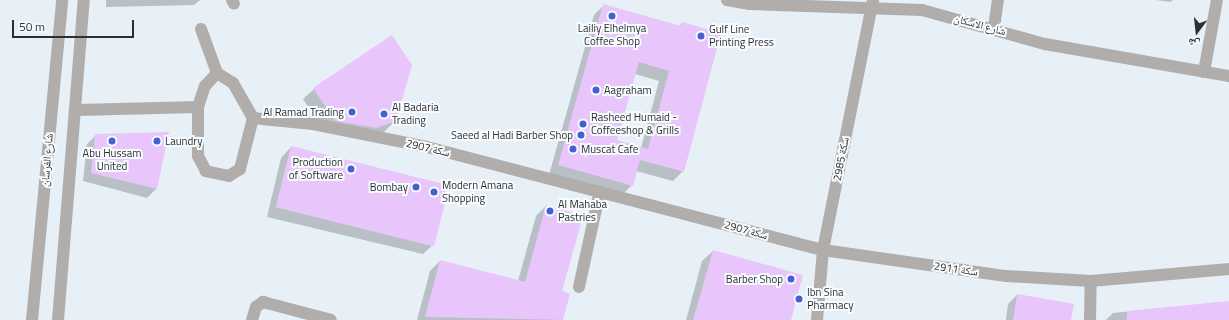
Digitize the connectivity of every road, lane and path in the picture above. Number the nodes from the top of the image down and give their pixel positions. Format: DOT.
graph roads {
  1 [pos="62,0"];
  2 [pos="84,0"];
  3 [pos="727,0"];
  4 [pos="998,0"];
  5 [pos="1217,0"];
  6 [pos="798,3"];
  7 [pos="873,3"];
  8 [pos="994,28"];
  9 [pos="201,29"];
  10 [pos="1204,72"];
  11 [pos="217,73"];
  12 [pos="1229,76"];
  13 [pos="198,107"];
  14 [pos="77,110"];
  15 [pos="253,118"];
  16 [pos="600,191"];
  17 [pos="823,250"];
  18 [pos="1229,269"];
  19 [pos="1090,281"];
  20 [pos="579,287"];
  21 [pos="32,320"];
  22 [pos="58,320"];
  23 [pos="252,320"];
  24 [pos="331,320"];
  25 [pos="817,320"];
  26 [pos="1090,320"];
  1 -- 21 [label="street, شارع الفرسان"];
  2 -- 14 [label="street"];
  3 -- 6 [label="street, شارع الاسكان"];
  4 -- 8 [label="street"];
  5 -- 10 [label="street"];
  6 -- 7 [label="street, شارع الاسكان"];
  7 -- 8 [label="street, شارع الاسكان"];
  7 -- 17 [label="street, سكة 2985"];
  8 -- 10 [label="street, شارع الاسكان"];
  9 -- 11 [label="street"];
  10 -- 12 [label="street, شارع الاسكان"];
  11 -- 13 [label="street"];
  11 -- 15 [label="street"];
  13 -- 14 [label="street"];
  13 -- 15 [label="street"];
  14 -- 22 [label="street"];
  15 -- 16 [label="street, سكة 2907"];
  16 -- 17 [label="street, سكة 2907"];
  16 -- 20 [label="street"];
  17 -- 19 [label="street, سكة 2911"];
  17 -- 25 [label="street, سكة 2985"];
  18 -- 19 [label="street, سكة 2911"];
  19 -- 26 [label="street"];
  23 -- 24 [label="street"];
}
